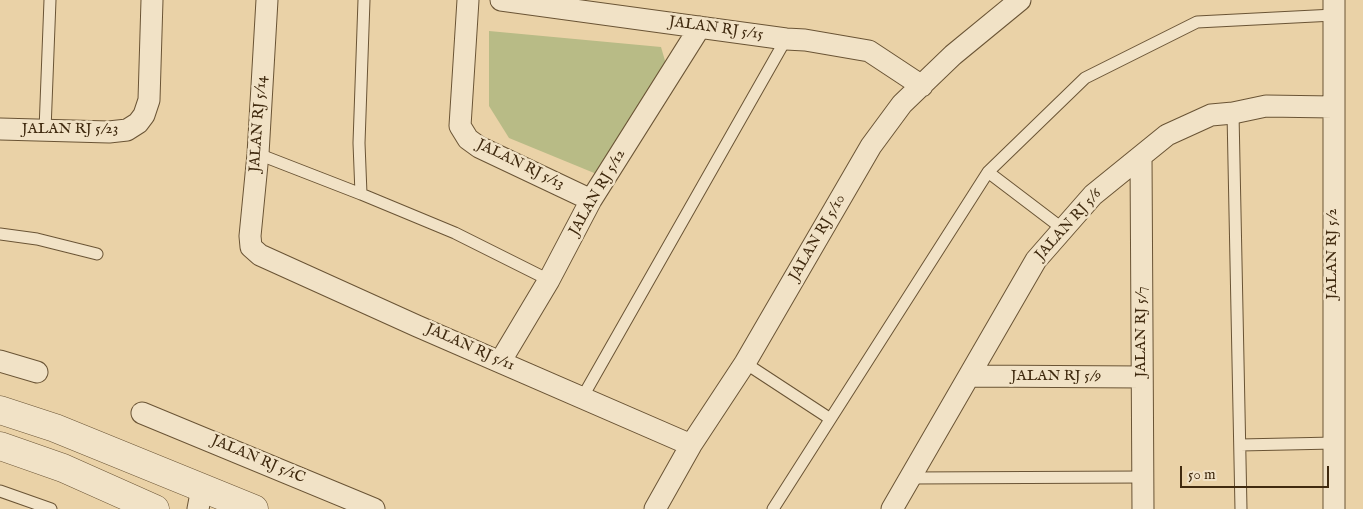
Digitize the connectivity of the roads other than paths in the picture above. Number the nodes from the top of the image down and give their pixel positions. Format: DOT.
graph roads {
  1 [pos="50,0"];
  2 [pos="152,0"];
  3 [pos="267,0"];
  4 [pos="364,0"];
  5 [pos="468,0"];
  6 [pos="501,0"];
  7 [pos="1020,0"];
  8 [pos="1334,8"];
  9 [pos="700,27"];
  10 [pos="786,39"];
  11 [pos="922,86"];
  12 [pos="1333,107"];
  13 [pos="1233,112"];
  14 [pos="0,129"];
  15 [pos="45,130"];
  16 [pos="258,154"];
  17 [pos="1142,156"];
  18 [pos="988,172"];
  19 [pos="361,194"];
  20 [pos="591,200"];
  21 [pos="1063,229"];
  22 [pos="0,234"];
  23 [pos="251,247"];
  24 [pos="98,254"];
  25 [pos="549,280"];
  26 [pos="0,361"];
  27 [pos="500,362"];
  28 [pos="745,363"];
  29 [pos="37,372"];
  30 [pos="970,376"];
  31 [pos="1142,377"];
  32 [pos="582,398"];
  33 [pos="0,410"];
  34 [pos="142,413"];
  35 [pos="830,418"];
  36 [pos="1334,443"];
  37 [pos="1240,445"];
  38 [pos="0,446"];
  39 [pos="691,446"];
  40 [pos="1143,477"];
  41 [pos="911,478"];
  42 [pos="0,490"];
  43 [pos="200,498"];
  44 [pos="51,509"];
  45 [pos="153,509"];
  46 [pos="254,509"];
  47 [pos="374,509"];
  48 [pos="655,509"];
  49 [pos="773,509"];
  50 [pos="892,509"];
  51 [pos="1143,509"];
  52 [pos="1241,509"];
  53 [pos="1334,509"];
  1 -- 15 [label="lane"];
  2 -- 15 [label="street, JALAN RJ 5/23"];
  3 -- 16 [label="street, JALAN RJ 5/14"];
  4 -- 19 [label="lane"];
  5 -- 20 [label="street, JALAN RJ 5/13"];
  6 -- 9 [label="street, JALAN RJ 5/15"];
  7 -- 11 [label="street, JALAN RJ 5/10"];
  8 -- 12 [label="street, JALAN RJ 5/2"];
  8 -- 18 [label="lane"];
  9 -- 10 [label="street, JALAN RJ 5/15"];
  9 -- 20 [label="street, JALAN RJ 5/12"];
  10 -- 11 [label="street, JALAN RJ 5/15"];
  10 -- 32 [label="lane"];
  11 -- 28 [label="street, JALAN RJ 5/10"];
  12 -- 13 [label="street, JALAN RJ 5/6"];
  12 -- 36 [label="street, JALAN RJ 5/2"];
  13 -- 17 [label="street, JALAN RJ 5/6"];
  13 -- 37 [label="lane"];
  14 -- 15 [label="street, JALAN RJ 5/23"];
  16 -- 19 [label="lane"];
  16 -- 23 [label="street, JALAN RJ 5/14"];
  17 -- 21 [label="street, JALAN RJ 5/6"];
  17 -- 31 [label="street, JALAN RJ 5/7"];
  18 -- 21 [label="lane"];
  18 -- 35 [label="lane"];
  19 -- 25 [label="lane"];
  20 -- 25 [label="street, JALAN RJ 5/12"];
  21 -- 30 [label="street, JALAN RJ 5/6"];
  22 -- 24 [label="lane"];
  23 -- 27 [label="street, JALAN RJ 5/11"];
  25 -- 27 [label="street, JALAN RJ 5/12"];
  26 -- 29 [label="street"];
  27 -- 32 [label="street, JALAN RJ 5/11"];
  28 -- 35 [label="lane"];
  28 -- 39 [label="street, JALAN RJ 5/10"];
  30 -- 31 [label="street, JALAN RJ 5/9"];
  30 -- 41 [label="street, JALAN RJ 5/6"];
  31 -- 40 [label="street, JALAN RJ 5/7"];
  32 -- 39 [label="street, JALAN RJ 5/11"];
  33 -- 43 [label="street"];
  34 -- 47 [label="street, JALAN RJ 5/1C"];
  35 -- 49 [label="lane"];
  36 -- 37 [label="lane"];
  36 -- 53 [label="street, JALAN RJ 5/2"];
  37 -- 52 [label="lane"];
  38 -- 45 [label="street"];
  39 -- 48 [label="street, JALAN RJ 5/10"];
  40 -- 41 [label="lane"];
  40 -- 51 [label="street, JALAN RJ 5/7"];
  41 -- 50 [label="street, JALAN RJ 5/6"];
  42 -- 44 [label="lane"];
  43 -- 46 [label="street"];
}
